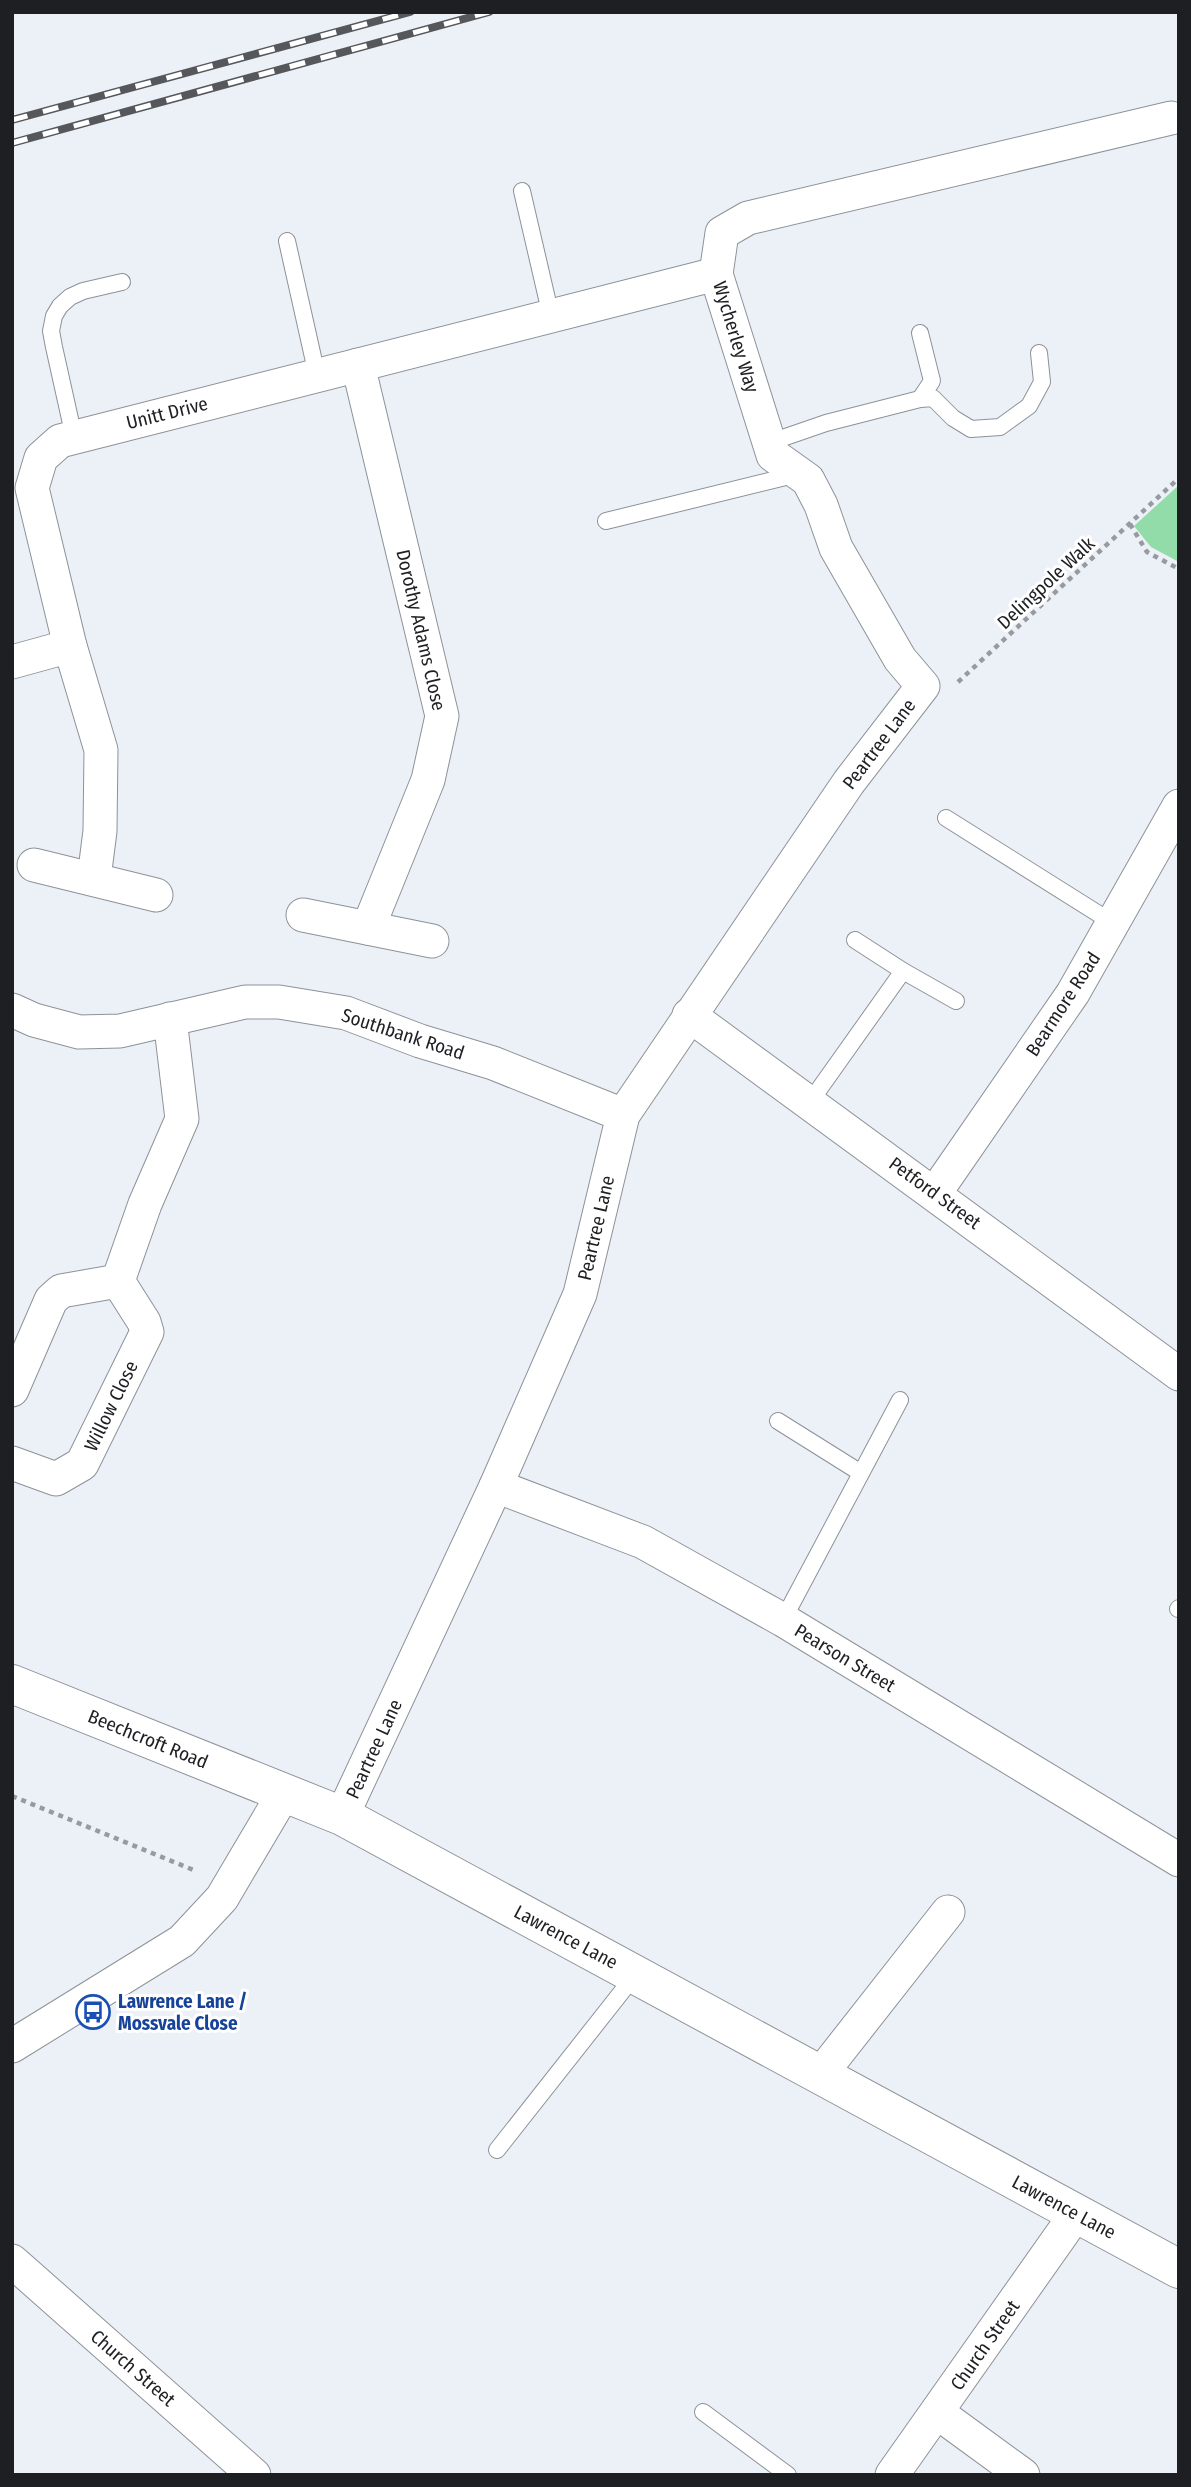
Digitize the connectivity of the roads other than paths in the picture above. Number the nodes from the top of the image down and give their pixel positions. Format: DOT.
graph roads {
  1 [pos="1176,115"];
  2 [pos="522,191"];
  3 [pos="287,241"];
  4 [pos="716,274"];
  5 [pos="122,282"];
  6 [pos="551,316"];
  7 [pos="920,333"];
  8 [pos="1039,353"];
  9 [pos="358,365"];
  10 [pos="317,375"];
  11 [pos="920,399"];
  12 [pos="74,437"];
  13 [pos="768,443"];
  14 [pos="799,474"];
  15 [pos="606,521"];
  16 [pos="70,646"];
  17 [pos="12,662"];
  18 [pos="923,686"];
  19 [pos="1179,806"];
  20 [pos="946,818"];
  21 [pos="34,865"];
  22 [pos="94,878"];
  23 [pos="156,895"];
  24 [pos="303,915"];
  25 [pos="1113,923"];
  26 [pos="368,928"];
  27 [pos="855,940"];
  28 [pos="432,941"];
  29 [pos="903,971"];
  30 [pos="956,1001"];
  31 [pos="12,1010"];
  32 [pos="689,1015"];
  33 [pos="170,1019"];
  34 [pos="810,1102"];
  35 [pos="623,1115"];
  36 [pos="935,1193"];
  37 [pos="118,1281"];
  38 [pos="1179,1374"];
  39 [pos="12,1390"];
  40 [pos="901,1400"];
  41 [pos="778,1420"];
  42 [pos="12,1463"];
  43 [pos="861,1473"];
  44 [pos="496,1486"];
  45 [pos="783,1620"];
  46 [pos="12,1684"];
  47 [pos="284,1793"];
  48 [pos="342,1816"];
  49 [pos="1179,1860"];
  50 [pos="947,1912"];
  51 [pos="635,1975"];
  52 [pos="12,2046"];
  53 [pos="820,2075"];
  54 [pos="497,2150"];
  55 [pos="1076,2214"];
  56 [pos="12,2261"];
  57 [pos="1179,2269"];
  58 [pos="702,2412"];
  59 [pos="938,2413"];
  60 [pos="253,2475"];
  61 [pos="788,2475"];
  62 [pos="892,2475"];
  63 [pos="1023,2475"];
  1 -- 4 [label="street, Wycherley Way"];
  2 -- 6 [label="lane"];
  3 -- 10 [label="lane"];
  4 -- 6 [label="street, Unitt Drive"];
  4 -- 13 [label="street, Wycherley Way"];
  5 -- 12 [label="lane"];
  6 -- 9 [label="street, Unitt Drive"];
  7 -- 11 [label="lane"];
  8 -- 11 [label="lane"];
  9 -- 10 [label="street, Unitt Drive"];
  9 -- 26 [label="street, Dorothy Adams Close"];
  10 -- 12 [label="street, Unitt Drive"];
  11 -- 13 [label="lane"];
  12 -- 16 [label="street, Unitt Drive"];
  13 -- 14 [label="street, Wycherley Way"];
  14 -- 15 [label="lane"];
  14 -- 18 [label="street, Wycherley Way"];
  16 -- 17 [label="street"];
  16 -- 22 [label="street, Unitt Drive"];
  18 -- 32 [label="street, Peartree Lane"];
  19 -- 25 [label="street, Bearmore Road"];
  20 -- 25 [label="lane"];
  21 -- 22 [label="street"];
  22 -- 23 [label="street"];
  24 -- 26 [label="street"];
  25 -- 36 [label="street, Bearmore Road"];
  26 -- 28 [label="street"];
  27 -- 29 [label="lane"];
  29 -- 30 [label="lane"];
  29 -- 34 [label="lane"];
  31 -- 33 [label="street, Southbank Road"];
  32 -- 34 [label="street, Petford Street"];
  32 -- 35 [label="street, Peartree Lane"];
  33 -- 35 [label="street, Southbank Road"];
  33 -- 37 [label="street"];
  34 -- 36 [label="street, Petford Street"];
  35 -- 44 [label="street, Peartree Lane"];
  36 -- 38 [label="street, Petford Street"];
  37 -- 39 [label="street"];
  37 -- 42 [label="street, Willow Close"];
  40 -- 43 [label="lane"];
  41 -- 43 [label="lane"];
  43 -- 45 [label="lane"];
  44 -- 45 [label="street, Pearson Street"];
  44 -- 48 [label="street, Peartree Lane"];
  45 -- 49 [label="street, Pearson Street"];
  46 -- 47 [label="street, Beechcroft Road"];
  47 -- 48 [label="street, Lawrence Lane"];
  47 -- 52 [label="street"];
  48 -- 51 [label="street, Lawrence Lane"];
  50 -- 53 [label="street"];
  51 -- 53 [label="street, Lawrence Lane"];
  51 -- 54 [label="lane"];
  53 -- 55 [label="street, Lawrence Lane"];
  55 -- 57 [label="street, Lawrence Lane"];
  55 -- 59 [label="street, Church Street"];
  56 -- 60 [label="street, Church Street"];
  58 -- 61 [label="lane"];
  59 -- 62 [label="street, Church Street"];
  59 -- 63 [label="street"];
}
